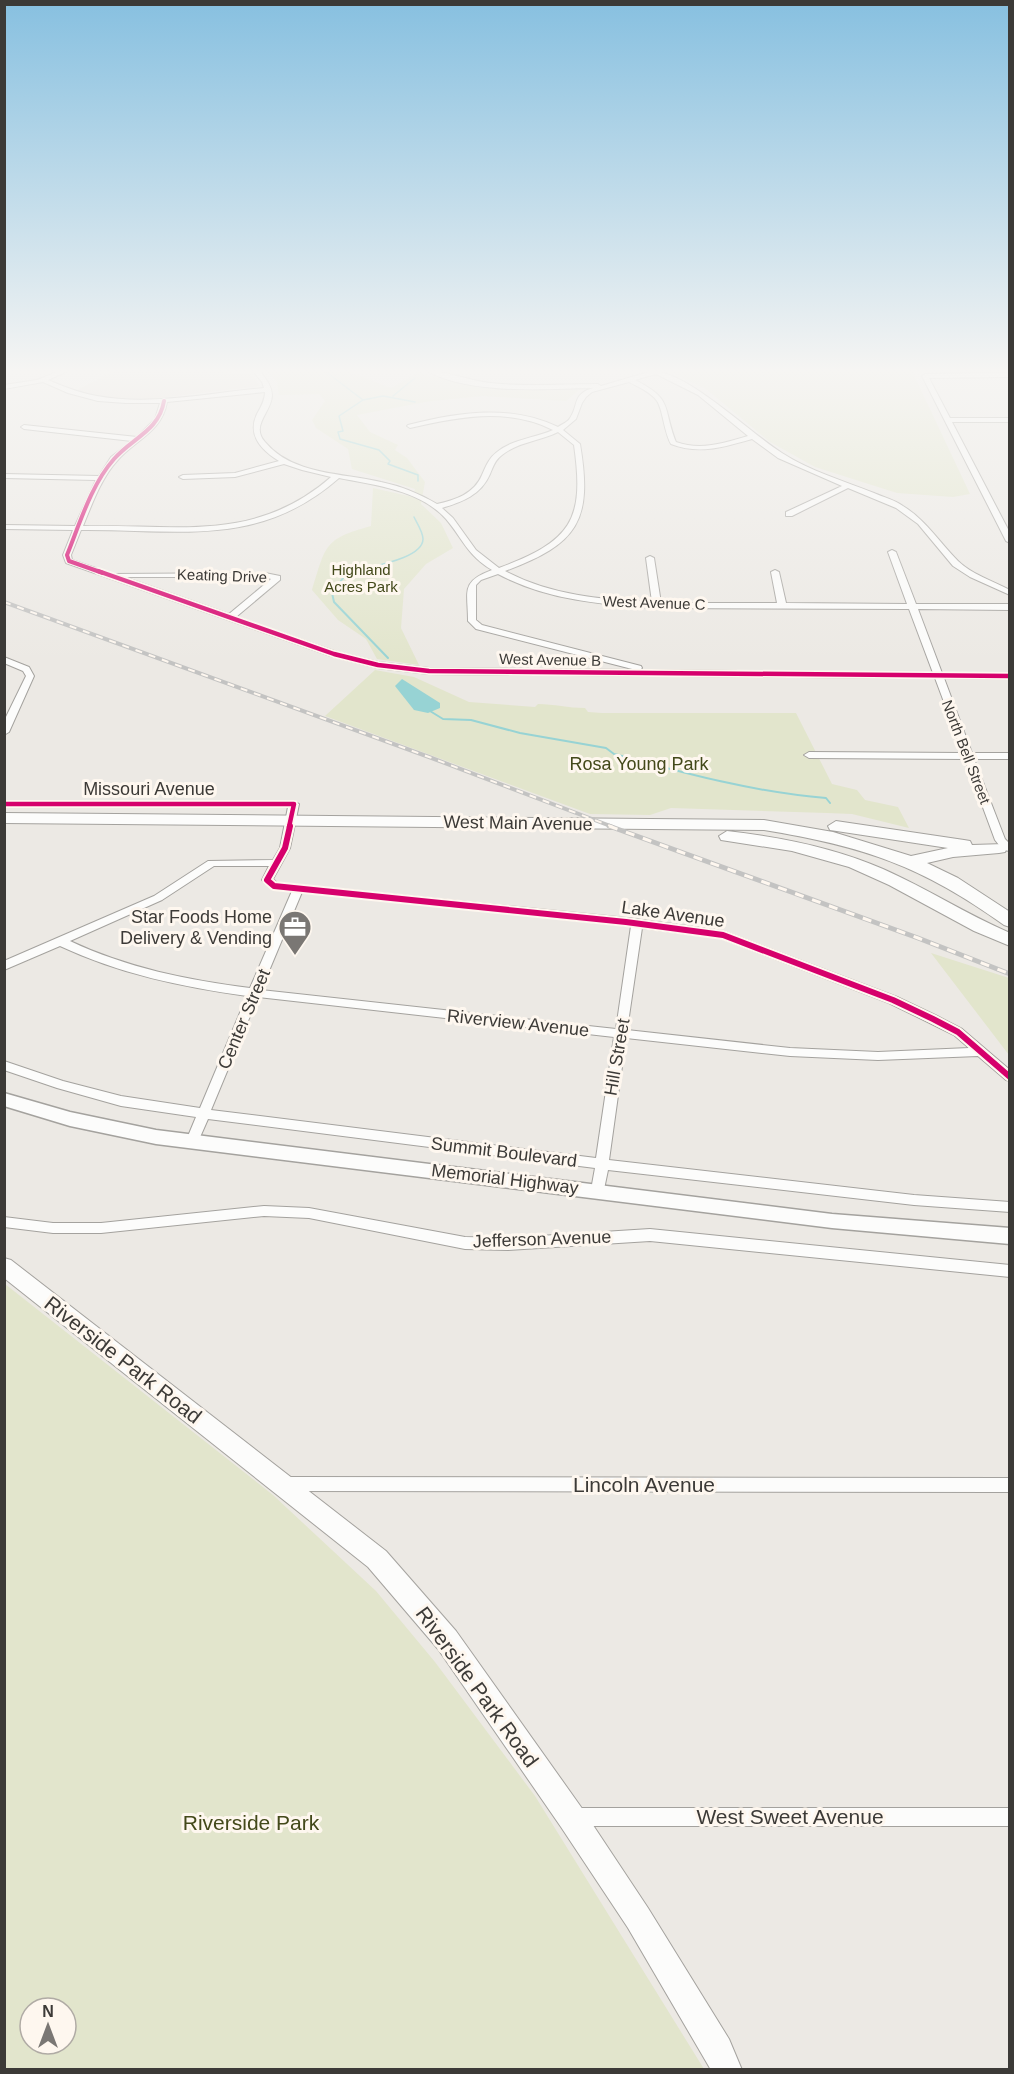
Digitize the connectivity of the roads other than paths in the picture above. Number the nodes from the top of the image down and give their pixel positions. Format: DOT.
graph roads {
  1 [pos="109,468"];
  2 [pos="261,468"];
  3 [pos="309,468"];
  4 [pos="487,468"];
  5 [pos="580,468"];
  6 [pos="805,468"];
  7 [pos="972,468"];
  8 [pos="4,476"];
  9 [pos="337,476"];
  10 [pos="103,477"];
  11 [pos="183,477"];
  12 [pos="849,485"];
  13 [pos="436,507"];
  14 [pos="789,514"];
  15 [pos="4,527"];
  16 [pos="79,528"];
  17 [pos="1010,541"];
  18 [pos="892,552"];
  19 [pos="650,558"];
  20 [pos="500,570"];
  21 [pos="775,572"];
  22 [pos="105,574"];
  23 [pos="1010,593"];
  24 [pos="657,605"];
  25 [pos="782,606"];
  26 [pos="912,606"];
  27 [pos="1010,607"];
  28 [pos="229,618"];
  29 [pos="4,660"];
  30 [pos="656,673"];
  31 [pos="937,675"];
  32 [pos="1010,676"];
  33 [pos="4,732"];
  34 [pos="809,755"];
  35 [pos="968,755"];
  36 [pos="1010,756"];
  37 [pos="4,804"];
  38 [pos="4,818"];
  39 [pos="292,819"];
  40 [pos="764,825"];
  41 [pos="4,828"];
  42 [pos="740,837"];
  43 [pos="1006,850"];
  44 [pos="910,861"];
  45 [pos="275,863"];
  46 [pos="298,889"];
  47 [pos="1010,921"];
  48 [pos="637,923"];
  49 [pos="1010,940"];
  50 [pos="62,942"];
  51 [pos="4,966"];
  52 [pos="255,993"];
  53 [pos="622,1034"];
  54 [pos="982,1052"];
  55 [pos="4,1065"];
  56 [pos="1010,1077"];
  57 [pos="4,1099"];
  58 [pos="204,1113"];
  59 [pos="192,1141"];
  60 [pos="602,1164"];
  61 [pos="598,1190"];
  62 [pos="1010,1207"];
  63 [pos="4,1222"];
  64 [pos="1010,1236"];
  65 [pos="4,1266"];
  66 [pos="1010,1271"];
  67 [pos="279,1484"];
  68 [pos="1010,1485"];
  69 [pos="571,1817"];
  70 [pos="1010,1817"];
  71 [pos="726,2063"];
  1 -- 10 [label="street"];
  2 -- 11 [label="street"];
  3 -- 9 [label="street, West Avenue C"];
  4 -- 13 [label="street"];
  5 -- 20 [label="street"];
  6 -- 12 [label="street"];
  7 -- 17 [label="street"];
  8 -- 10 [label="street"];
  9 -- 13 [label="street, West Avenue C"];
  9 -- 16 [label="street"];
  10 -- 16 [label="street"];
  12 -- 14 [label="street"];
  12 -- 23 [label="street"];
  13 -- 20 [label="street, West Avenue C"];
  15 -- 16 [label="street"];
  16 -- 22 [label="street, West Avenue B"];
  18 -- 26 [label="street, North Bell Street"];
  19 -- 24 [label="street"];
  20 -- 24 [label="street, West Avenue C"];
  20 -- 30 [label="street"];
  21 -- 25 [label="street"];
  22 -- 28 [label="street, West Avenue B"];
  22 -- 28 [label="street, Keating Drive"];
  24 -- 25 [label="street, West Avenue C"];
  25 -- 26 [label="street, West Avenue C"];
  26 -- 27 [label="street, West Avenue C"];
  26 -- 31 [label="street, North Bell Street"];
  28 -- 30 [label="street, West Avenue B"];
  29 -- 33 [label="street"];
  30 -- 31 [label="street, West Avenue B"];
  31 -- 32 [label="street, West Avenue B"];
  31 -- 35 [label="street, North Bell Street"];
  34 -- 35 [label="street"];
  35 -- 36 [label="street"];
  35 -- 43 [label="street, North Bell Street"];
  37 -- 39 [label="street, Missouri Avenue"];
  38 -- 39 [label="main road, West Main Avenue"];
  39 -- 40 [label="main road, West Main Avenue"];
  39 -- 41 [label="main road, West Main Avenue"];
  39 -- 42 [label="main road, West Main Avenue"];
  39 -- 45 [label="street"];
  40 -- 43 [label="main road"];
  40 -- 44 [label="main road, West Main Avenue"];
  42 -- 44 [label="main road"];
  42 -- 49 [label="main road, West Main Avenue"];
  43 -- 44 [label="main road"];
  44 -- 47 [label="main road, West Main Avenue"];
  45 -- 46 [label="street"];
  45 -- 50 [label="street"];
  46 -- 48 [label="street, Lake Avenue"];
  46 -- 52 [label="street, Center Street"];
  48 -- 53 [label="street, Hill Street"];
  48 -- 54 [label="street, Lake Avenue"];
  50 -- 51 [label="street"];
  50 -- 52 [label="street, Riverview Avenue"];
  52 -- 53 [label="street, Riverview Avenue"];
  52 -- 58 [label="street, Center Street"];
  53 -- 54 [label="street, Riverview Avenue"];
  53 -- 60 [label="street, Hill Street"];
  54 -- 56 [label="street, Lake Avenue"];
  55 -- 58 [label="street, Summit Boulevard"];
  57 -- 59 [label="street, Memorial Highway"];
  58 -- 59 [label="street, Center Street"];
  58 -- 60 [label="street, Summit Boulevard"];
  59 -- 61 [label="street, Memorial Highway"];
  60 -- 61 [label="street, Hill Street"];
  60 -- 62 [label="street, Summit Boulevard"];
  61 -- 64 [label="street, Memorial Highway"];
  63 -- 66 [label="street, Jefferson Avenue"];
  65 -- 67 [label="main road, Riverside Park Road"];
  67 -- 68 [label="street, Lincoln Avenue"];
  67 -- 69 [label="main road, Riverside Park Road"];
  69 -- 70 [label="street, West Sweet Avenue"];
  69 -- 71 [label="main road, Riverside Park Road"];
}
